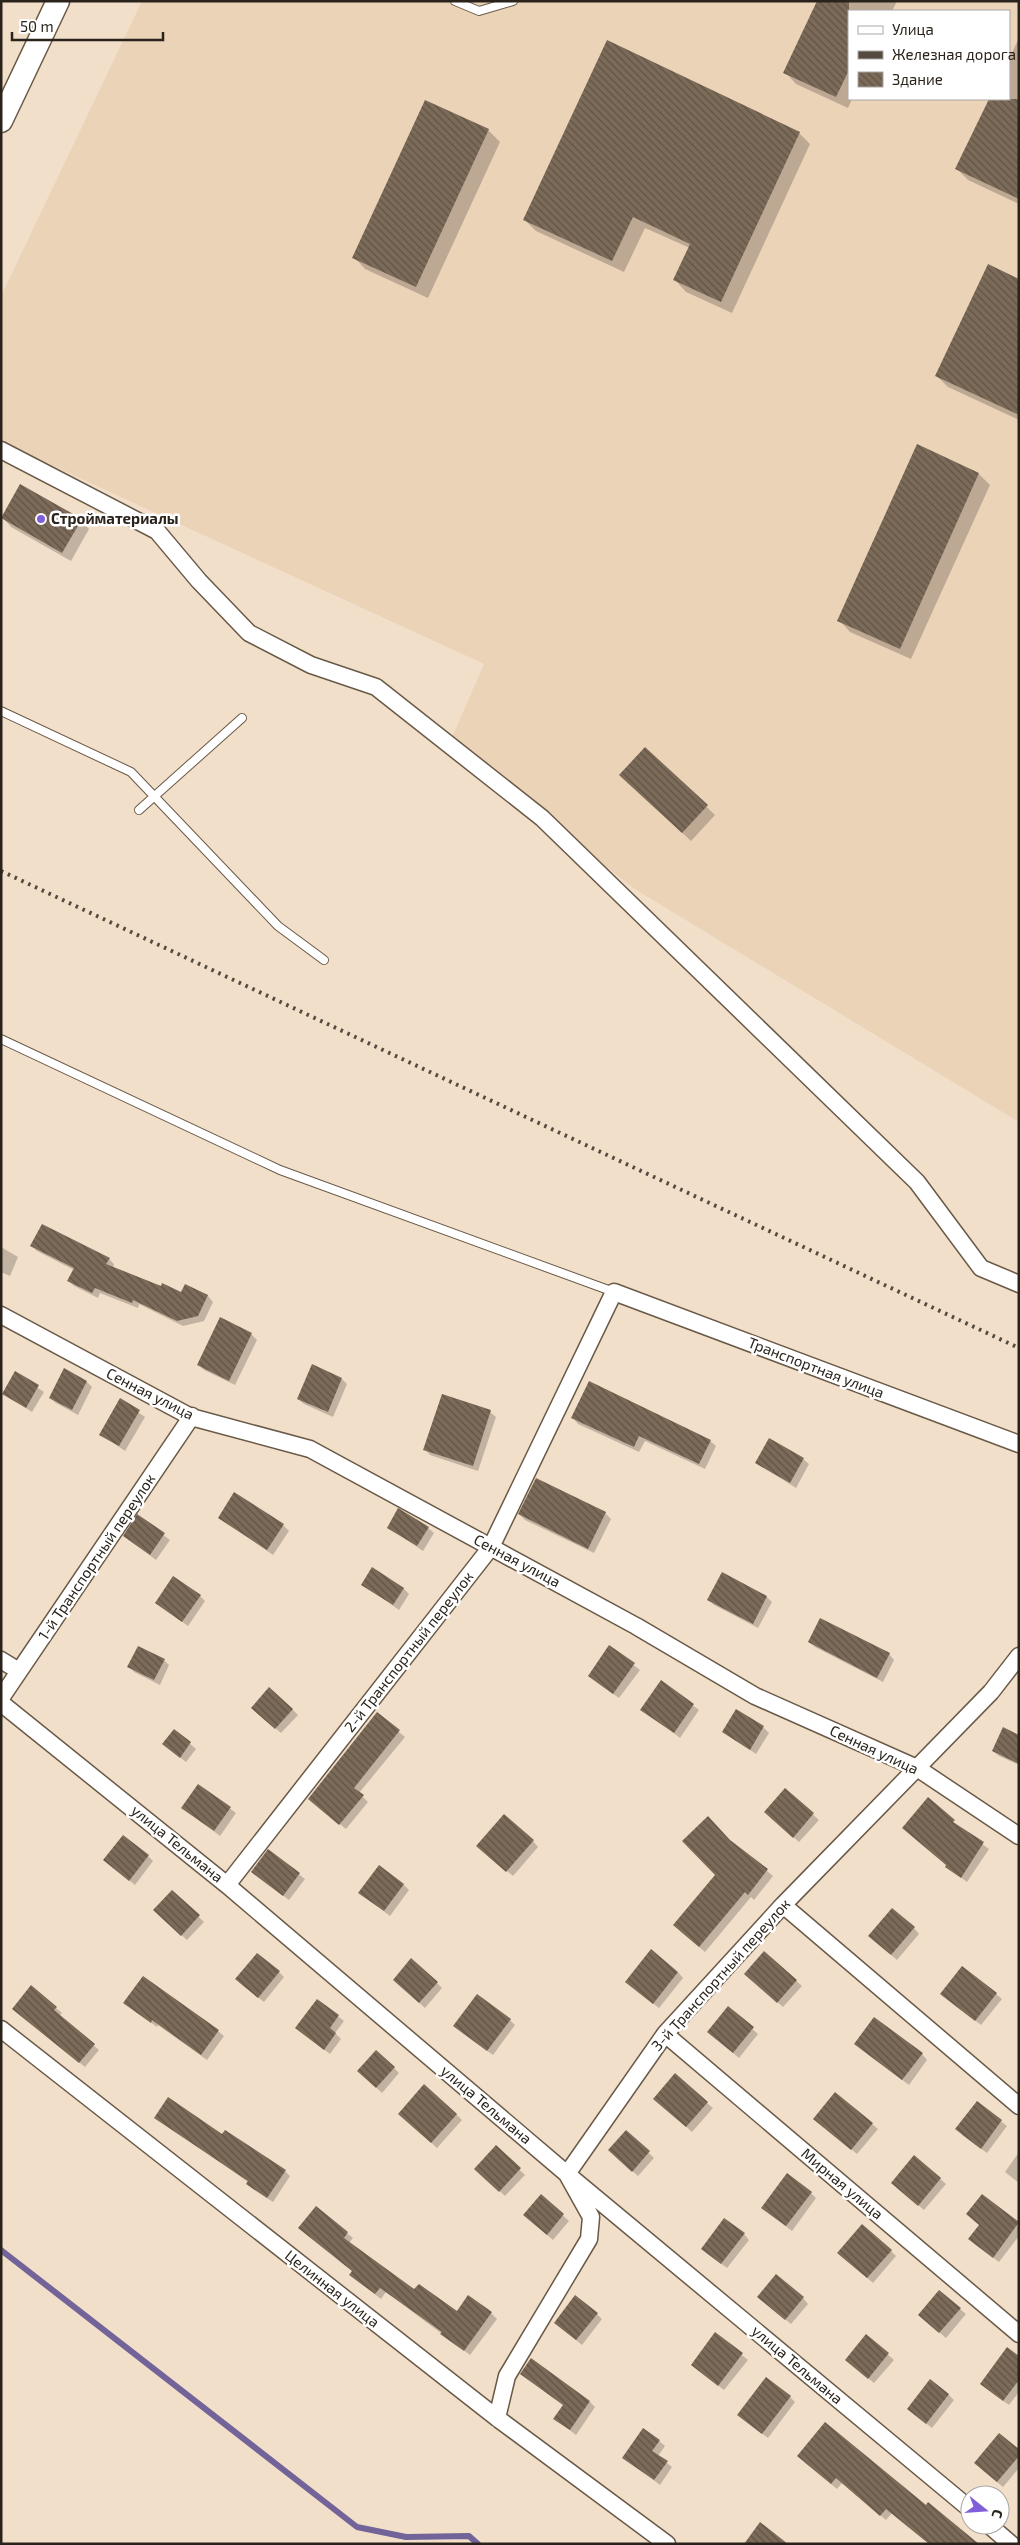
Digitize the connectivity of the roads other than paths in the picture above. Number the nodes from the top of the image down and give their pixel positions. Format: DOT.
graph roads {
  1 [pos="58,1"];
  2 [pos="455,1"];
  3 [pos="513,1"];
  4 [pos="1,121"];
  5 [pos="1,450"];
  6 [pos="1,711"];
  7 [pos="242,718"];
  8 [pos="155,796"];
  9 [pos="139,810"];
  10 [pos="324,960"];
  11 [pos="1,1039"];
  12 [pos="1019,1284"];
  13 [pos="614,1292"];
  14 [pos="1,1315"];
  15 [pos="192,1416"];
  16 [pos="1019,1444"];
  17 [pos="491,1547"];
  18 [pos="1019,1656"];
  19 [pos="1,1660"];
  20 [pos="19,1671"];
  21 [pos="1,1698"];
  22 [pos="1,1702"];
  23 [pos="917,1768"];
  24 [pos="1019,1836"];
  25 [pos="227,1885"];
  26 [pos="783,1905"];
  27 [pos="1,2029"];
  28 [pos="666,2034"];
  29 [pos="1019,2106"];
  30 [pos="567,2174"];
  31 [pos="1019,2334"];
  32 [pos="497,2418"];
  33 [pos="960,2501"];
  34 [pos="1001,2535"];
  35 [pos="667,2544"];
  36 [pos="1011,2544"];
  1 -- 4 [label="main road"];
  2 -- 3 [label="lane"];
  5 -- 12 [label="street"];
  6 -- 8 [label="lane"];
  7 -- 8 [label="lane"];
  8 -- 9 [label="lane"];
  8 -- 10 [label="lane"];
  11 -- 13 [label="lane"];
  13 -- 16 [label="street, Транспортная улица"];
  13 -- 17 [label="street, 2-й Транспортный переулок"];
  14 -- 15 [label="street, Сенная улица"];
  15 -- 17 [label="street, Сенная улица"];
  15 -- 20 [label="street, 1-й Транспортный переулок"];
  17 -- 23 [label="street, Сенная улица"];
  17 -- 25 [label="street, 2-й Транспортный переулок"];
  18 -- 23 [label="street, 3-й Транспортный переулок"];
  19 -- 20 [label="street"];
  20 -- 21 [label="street, 1-й Транспортный переулок"];
  22 -- 25 [label="street, улица Тельмана"];
  23 -- 24 [label="street, Сенная улица"];
  23 -- 26 [label="street, 3-й Транспортный переулок"];
  25 -- 30 [label="street, улица Тельмана"];
  26 -- 28 [label="street, 3-й Транспортный переулок"];
  26 -- 29 [label="street"];
  27 -- 32 [label="street, Целинная улица"];
  28 -- 30 [label="street, 3-й Транспортный переулок"];
  28 -- 31 [label="street, Мирная улица"];
  30 -- 32 [label="street"];
  30 -- 33 [label="street, улица Тельмана"];
  32 -- 35 [label="street, Целинная улица"];
  34 -- 36 [label="street"];
}
